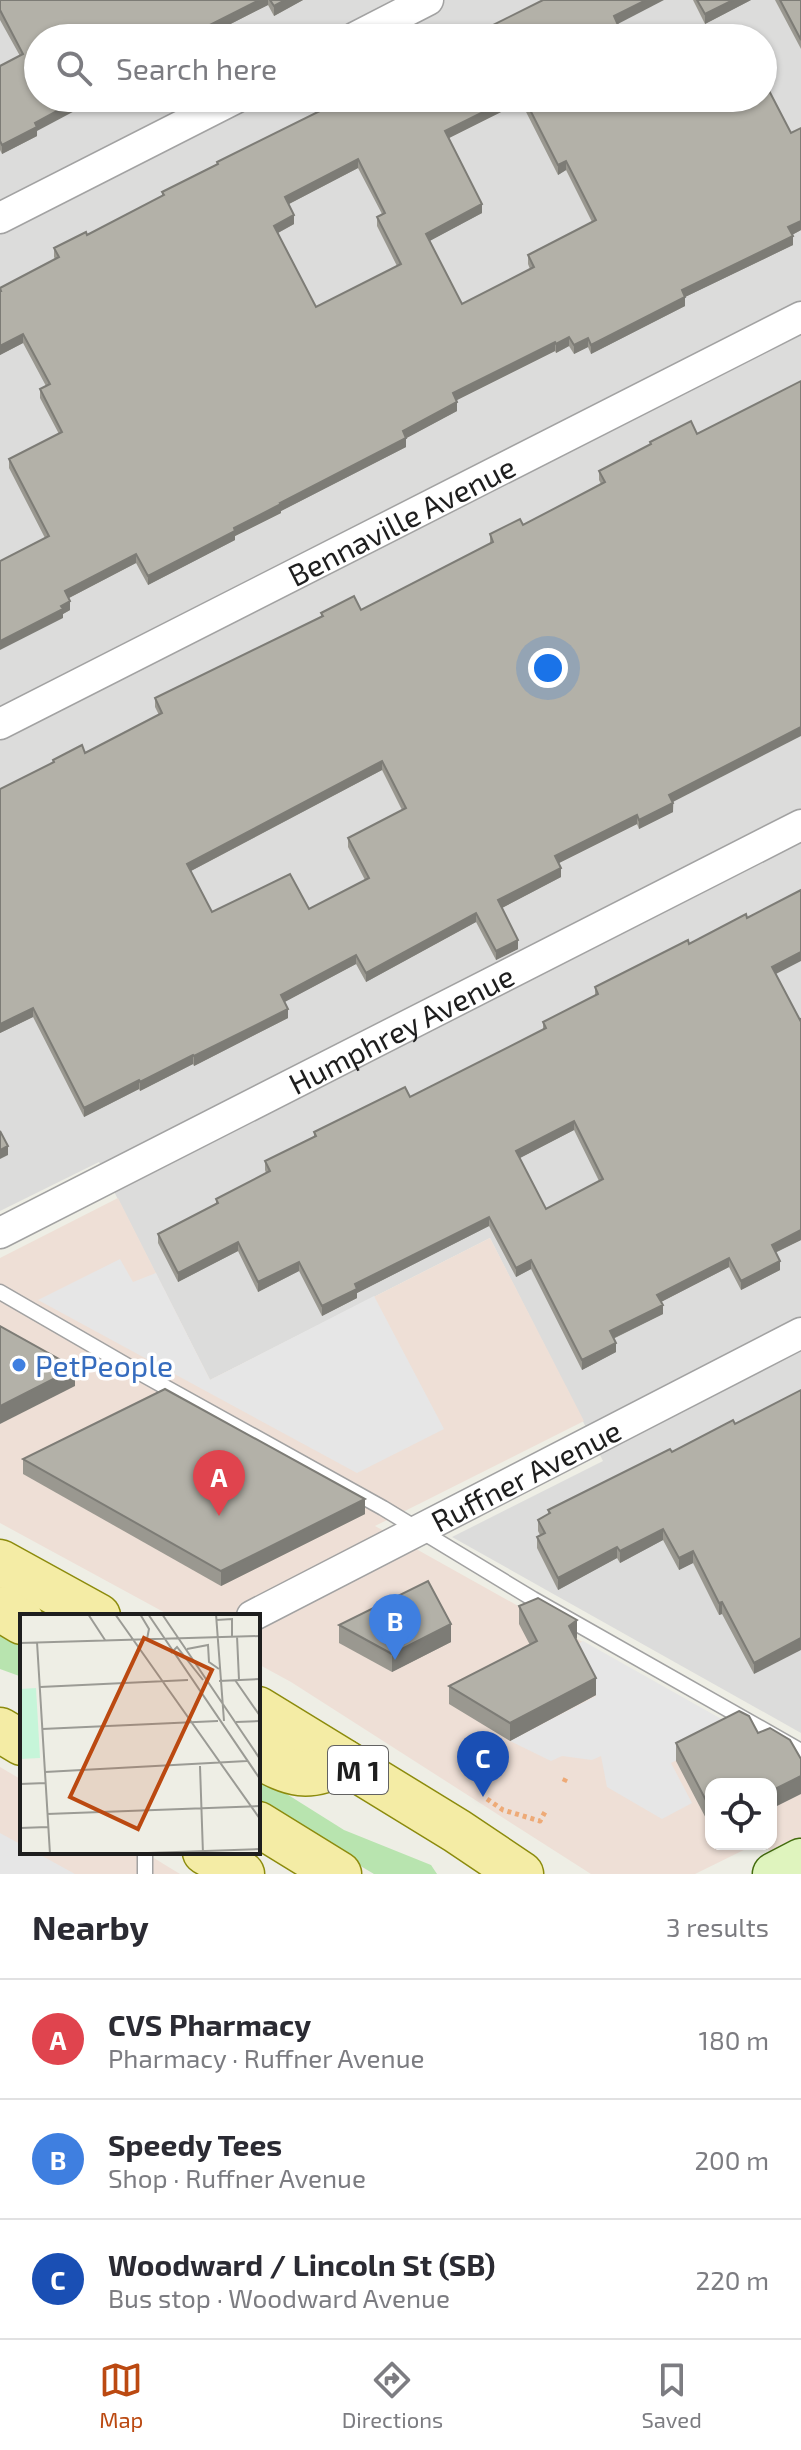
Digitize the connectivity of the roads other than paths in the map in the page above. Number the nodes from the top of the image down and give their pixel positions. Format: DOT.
graph roads {
  1 [pos="428,0"];
  2 [pos="381,24"];
  3 [pos="208,112"];
  4 [pos="0,218"];
  5 [pos="801,317"];
  6 [pos="0,724"];
  7 [pos="801,825"];
  8 [pos="0,1233"];
  9 [pos="0,1292"];
  10 [pos="801,1333"];
  11 [pos="418,1530"];
  12 [pos="0,1562"];
  13 [pos="0,1609"];
  14 [pos="94,1614"];
  15 [pos="256,1614"];
  16 [pos="20,1621"];
  17 [pos="260,1710"];
  18 [pos="801,1751"];
  19 [pos="260,1757"];
  20 [pos="344,1762"];
  21 [pos="260,1825"];
  22 [pos="457,1831"];
  23 [pos="801,1860"];
  24 [pos="339,1874"];
  25 [pos="484,1874"];
  26 [pos="521,1874"];
  27 [pos="774,1874"];
  1 -- 2 [label="street"];
  3 -- 4 [label="street"];
  5 -- 6 [label="street, Bennaville Avenue"];
  7 -- 8 [label="street, Humphrey Avenue"];
  9 -- 11 [label="lane"];
  10 -- 11 [label="street, Ruffner Avenue"];
  11 -- 15 [label="street, Ruffner Avenue"];
  11 -- 18 [label="lane"];
  12 -- 14 [label="main road"];
  13 -- 16 [label="main road"];
  17 -- 20 [label="main road, M 1"];
  19 -- 20 [label="main road"];
  20 -- 22 [label="main road, M 1"];
  21 -- 24 [label="main road"];
  22 -- 25 [label="main road"];
  22 -- 26 [label="main road, M 1"];
  23 -- 27 [label="street"];
}
